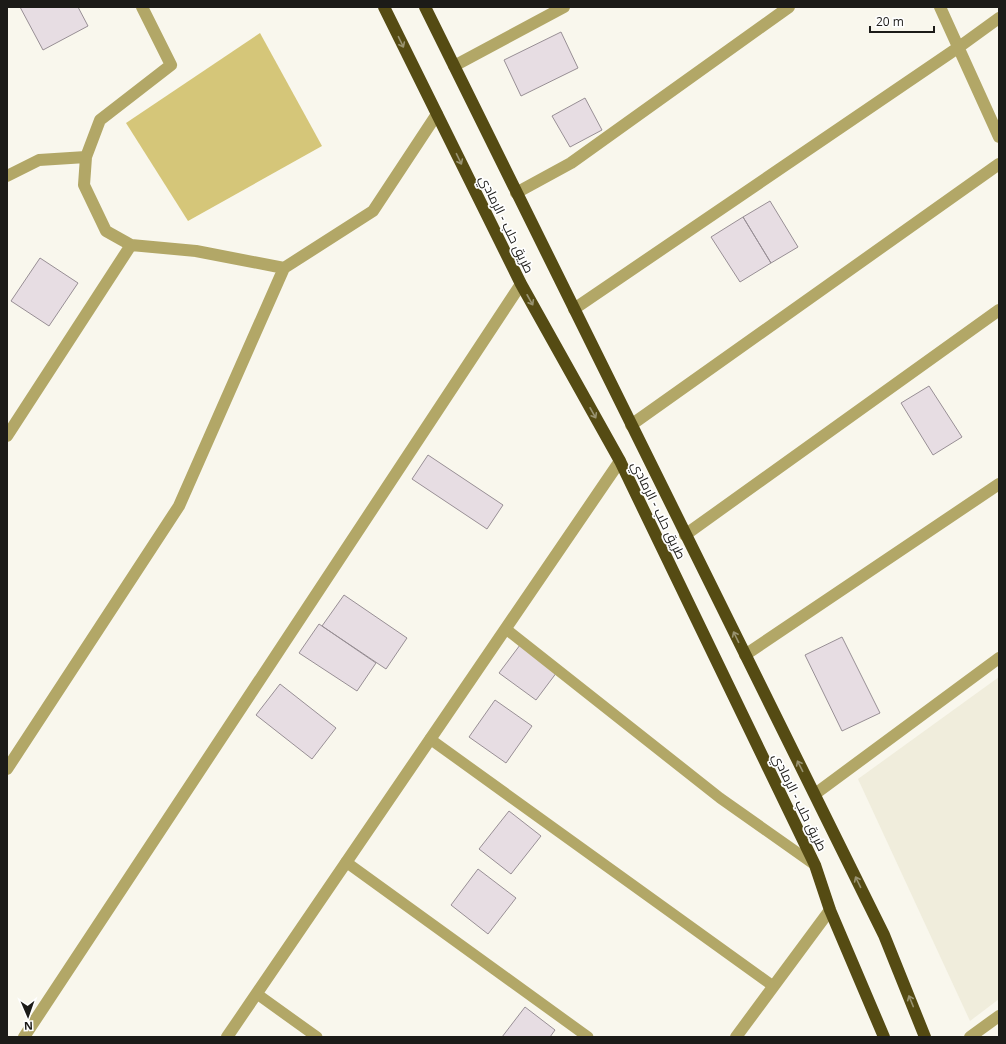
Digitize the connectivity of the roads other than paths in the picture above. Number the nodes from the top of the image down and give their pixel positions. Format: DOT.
graph roads {
  1 [pos="142,7"];
  2 [pos="384,7"];
  3 [pos="425,7"];
  4 [pos="564,7"];
  5 [pos="789,7"];
  6 [pos="940,7"];
  7 [pos="999,18"];
  8 [pos="959,47"];
  9 [pos="454,66"];
  10 [pos="437,114"];
  11 [pos="999,137"];
  12 [pos="86,157"];
  13 [pos="999,164"];
  14 [pos="7,176"];
  15 [pos="516,193"];
  16 [pos="131,245"];
  17 [pos="284,268"];
  18 [pos="521,284"];
  19 [pos="574,309"];
  20 [pos="999,310"];
  21 [pos="631,425"];
  22 [pos="7,436"];
  23 [pos="620,461"];
  24 [pos="999,484"];
  25 [pos="685,535"];
  26 [pos="506,629"];
  27 [pos="745,655"];
  28 [pos="999,658"];
  29 [pos="430,739"];
  30 [pos="7,769"];
  31 [pos="815,794"];
  32 [pos="346,862"];
  33 [pos="815,865"];
  34 [pos="830,910"];
  35 [pos="773,986"];
  36 [pos="257,994"];
  37 [pos="999,1016"];
  38 [pos="24,1037"];
  39 [pos="227,1037"];
  40 [pos="317,1037"];
  41 [pos="588,1037"];
  42 [pos="736,1037"];
  43 [pos="884,1037"];
  44 [pos="925,1037"];
  45 [pos="970,1037"];
  1 -- 12 [label="street"];
  2 -- 10 [label="highway, طريق حلب - الرمادي, one-way"];
  3 -- 9 [label="highway, طريق حلب - الرمادي"];
  4 -- 9 [label="street"];
  5 -- 15 [label="street"];
  6 -- 8 [label="street"];
  7 -- 8 [label="street"];
  8 -- 11 [label="street"];
  8 -- 19 [label="street"];
  9 -- 15 [label="highway, طريق حلب - الرمادي"];
  10 -- 17 [label="street"];
  10 -- 18 [label="highway, طريق حلب - الرمادي, one-way"];
  12 -- 14 [label="street"];
  12 -- 16 [label="street"];
  13 -- 21 [label="street"];
  15 -- 19 [label="highway, طريق حلب - الرمادي"];
  16 -- 17 [label="street"];
  16 -- 22 [label="street"];
  17 -- 30 [label="street"];
  18 -- 23 [label="highway, طريق حلب - الرمادي, one-way"];
  18 -- 38 [label="street"];
  19 -- 21 [label="highway, طريق حلب - الرمادي"];
  20 -- 25 [label="street"];
  21 -- 25 [label="highway, طريق حلب - الرمادي"];
  23 -- 26 [label="street"];
  23 -- 33 [label="highway, طريق حلب - الرمادي"];
  24 -- 27 [label="street"];
  27 -- 25 [label="highway, طريق حلب - الرمادي, one-way"];
  26 -- 29 [label="street"];
  26 -- 33 [label="lane"];
  31 -- 27 [label="highway, طريق حلب - الرمادي, one-way"];
  28 -- 31 [label="street"];
  29 -- 32 [label="street"];
  29 -- 35 [label="lane"];
  44 -- 31 [label="highway, طريق حلب - الرمادي, one-way"];
  32 -- 36 [label="street"];
  32 -- 41 [label="lane"];
  33 -- 34 [label="highway, طريق حلب - الرمادي"];
  34 -- 35 [label="street"];
  34 -- 43 [label="highway, طريق حلب - الرمادي"];
  35 -- 42 [label="street"];
  36 -- 39 [label="street"];
  36 -- 40 [label="lane"];
  37 -- 45 [label="street"];
}
